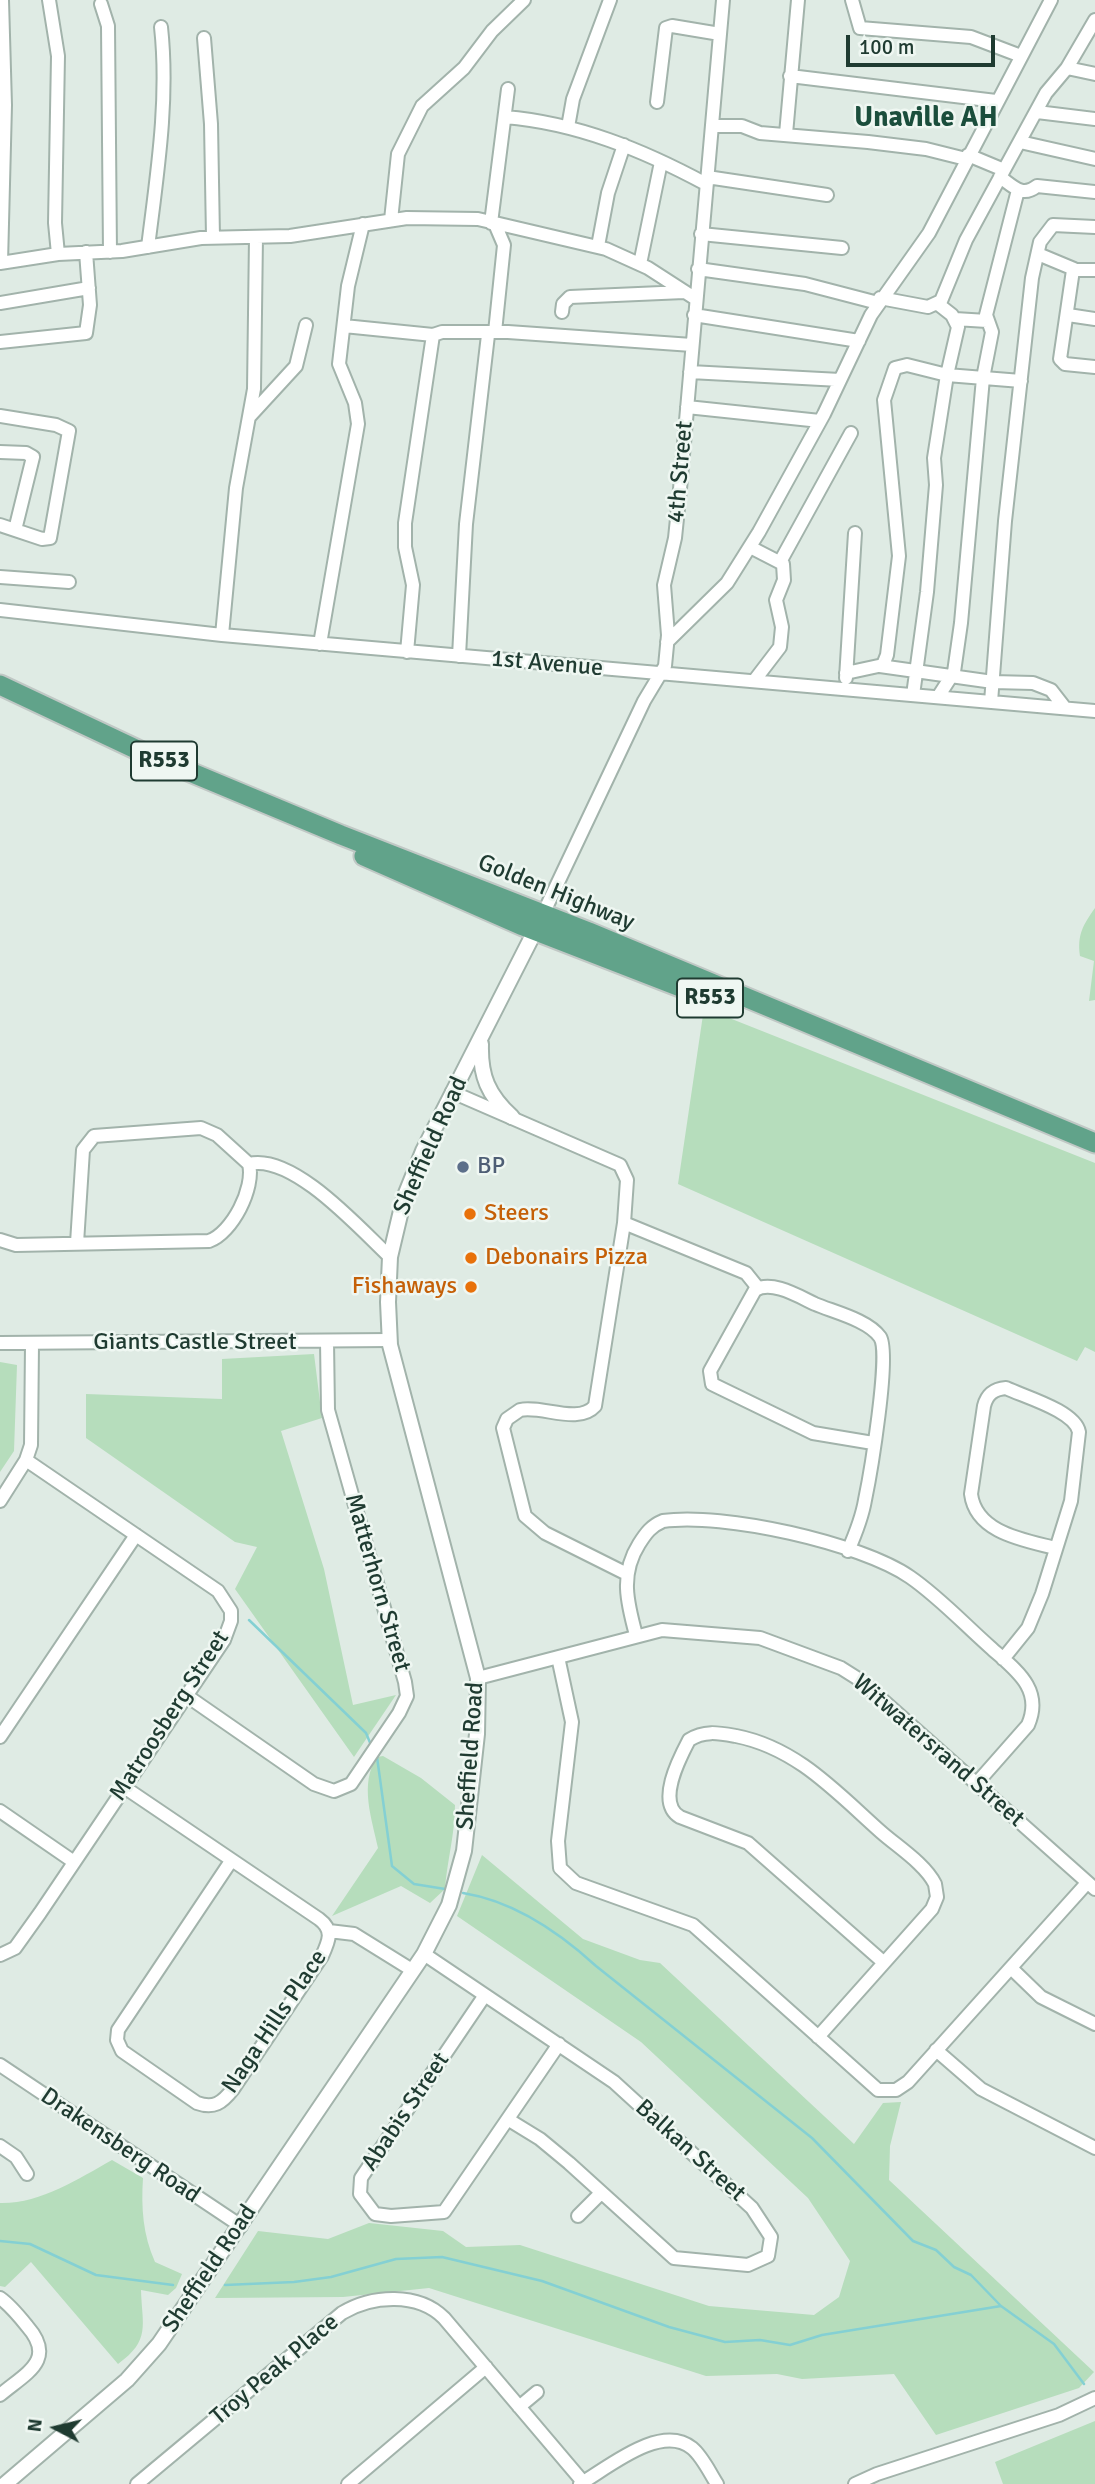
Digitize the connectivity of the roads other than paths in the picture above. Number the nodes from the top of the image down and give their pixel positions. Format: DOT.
graph roads {
  1 [pos="2,0"];
  2 [pos="50,0"];
  3 [pos="524,0"];
  4 [pos="610,0"];
  5 [pos="723,0"];
  6 [pos="798,0"];
  7 [pos="852,0"];
  8 [pos="1051,0"];
  9 [pos="101,4"];
  10 [pos="1095,20"];
  11 [pos="161,27"];
  12 [pos="720,34"];
  13 [pos="204,38"];
  14 [pos="1021,56"];
  15 [pos="1067,68"];
  16 [pos="1095,74"];
  17 [pos="790,76"];
  18 [pos="508,89"];
  19 [pos="996,101"];
  20 [pos="657,102"];
  21 [pos="1037,112"];
  22 [pos="505,117"];
  23 [pos="1095,119"];
  24 [pos="712,126"];
  25 [pos="568,127"];
  26 [pos="786,134"];
  27 [pos="1020,142"];
  28 [pos="624,145"];
  29 [pos="967,157"];
  30 [pos="1095,159"];
  31 [pos="661,162"];
  32 [pos="1002,173"];
  33 [pos="706,181"];
  34 [pos="1018,190"];
  35 [pos="1095,192"];
  36 [pos="827,195"];
  37 [pos="391,220"];
  38 [pos="493,223"];
  39 [pos="363,224"];
  40 [pos="1095,227"];
  41 [pos="701,234"];
  42 [pos="213,237"];
  43 [pos="256,237"];
  44 [pos="597,246"];
  45 [pos="148,247"];
  46 [pos="842,248"];
  47 [pos="86,252"];
  48 [pos="110,252"];
  49 [pos="58,254"];
  50 [pos="1038,254"];
  51 [pos="0,263"];
  52 [pos="640,264"];
  53 [pos="698,269"];
  54 [pos="1074,269"];
  55 [pos="1095,270"];
  56 [pos="89,288"];
  57 [pos="684,292"];
  58 [pos="696,299"];
  59 [pos="879,300"];
  60 [pos="0,303"];
  61 [pos="938,304"];
  62 [pos="562,312"];
  63 [pos="694,315"];
  64 [pos="1068,315"];
  65 [pos="955,319"];
  66 [pos="1095,319"];
  67 [pos="987,321"];
  68 [pos="306,325"];
  69 [pos="344,326"];
  70 [pos="491,334"];
  71 [pos="433,335"];
  72 [pos="859,341"];
  73 [pos="0,342"];
  74 [pos="692,345"];
  75 [pos="1095,367"];
  76 [pos="690,372"];
  77 [pos="947,375"];
  78 [pos="983,378"];
  79 [pos="840,380"];
  80 [pos="1021,381"];
  81 [pos="687,407"];
  82 [pos="0,416"];
  83 [pos="250,416"];
  84 [pos="820,421"];
  85 [pos="851,433"];
  86 [pos="0,452"];
  87 [pos="0,525"];
  88 [pos="15,530"];
  89 [pos="855,533"];
  90 [pos="750,547"];
  91 [pos="780,562"];
  92 [pos="0,577"];
  93 [pos="69,582"];
  94 [pos="0,610"];
  95 [pos="222,635"];
  96 [pos="667,642"];
  97 [pos="320,644"];
  98 [pos="407,652"];
  99 [pos="459,656"];
  100 [pos="880,666"];
  101 [pos="917,672"];
  102 [pos="846,673"];
  103 [pos="661,674"];
  104 [pos="950,677"];
  105 [pos="754,681"];
  106 [pos="993,682"];
  107 [pos="0,685"];
  108 [pos="846,689"];
  109 [pos="913,695"];
  110 [pos="938,697"];
  111 [pos="0,698"];
  112 [pos="991,702"];
  113 [pos="1065,708"];
  114 [pos="1095,711"];
  115 [pos="539,922"];
  116 [pos="481,1039"];
  117 [pos="452,1092"];
  118 [pos="512,1117"];
  119 [pos="1095,1143"];
  120 [pos="1095,1155"];
  121 [pos="249,1164"];
  122 [pos="624,1223"];
  123 [pos="0,1240"];
  124 [pos="77,1243"];
  125 [pos="390,1257"];
  126 [pos="758,1288"];
  127 [pos="390,1340"];
  128 [pos="327,1341"];
  129 [pos="0,1343"];
  130 [pos="33,1344"];
  131 [pos="873,1443"];
  132 [pos="26,1460"];
  133 [pos="0,1501"];
  134 [pos="136,1535"];
  135 [pos="1055,1548"];
  136 [pos="848,1551"];
  137 [pos="627,1574"];
  138 [pos="636,1635"];
  139 [pos="558,1657"];
  140 [pos="1003,1659"];
  141 [pos="478,1678"];
  142 [pos="187,1696"];
  143 [pos="0,1737"];
  144 [pos="976,1784"];
  145 [pos="124,1787"];
  146 [pos="0,1811"];
  147 [pos="231,1861"];
  148 [pos="74,1862"];
  149 [pos="1091,1886"];
  150 [pos="329,1931"];
  151 [pos="424,1954"];
  152 [pos="0,1955"];
  153 [pos="883,1961"];
  154 [pos="1011,1968"];
  155 [pos="412,1970"];
  156 [pos="485,1995"];
  157 [pos="1095,2024"];
  158 [pos="818,2037"];
  159 [pos="559,2044"];
  160 [pos="936,2050"];
  161 [pos="0,2065"];
  162 [pos="509,2120"];
  163 [pos="0,2146"];
  164 [pos="1095,2148"];
  165 [pos="27,2174"];
  166 [pos="601,2193"];
  167 [pos="578,2216"];
  168 [pos="240,2226"];
  169 [pos="0,2298"];
  170 [pos="486,2367"];
  171 [pos="537,2392"];
  172 [pos="0,2395"];
  173 [pos="1095,2398"];
  174 [pos="519,2407"];
  175 [pos="582,2483"];
  176 [pos="5,2484"];
  177 [pos="137,2484"];
  178 [pos="348,2484"];
  179 [pos="717,2484"];
  180 [pos="855,2484"];
  1 -- 51 [label="street"];
  2 -- 49 [label="street"];
  3 -- 37 [label="street"];
  4 -- 25 [label="street"];
  5 -- 12 [label="street, 4th Street"];
  6 -- 17 [label="street"];
  7 -- 14 [label="street"];
  8 -- 14 [label="street"];
  9 -- 48 [label="street"];
  10 -- 15 [label="street"];
  11 -- 45 [label="street"];
  12 -- 20 [label="street"];
  12 -- 24 [label="street, 4th Street"];
  13 -- 42 [label="street"];
  14 -- 19 [label="street"];
  15 -- 16 [label="street"];
  15 -- 21 [label="street"];
  17 -- 19 [label="street"];
  17 -- 26 [label="street"];
  18 -- 22 [label="street"];
  19 -- 29 [label="street"];
  21 -- 23 [label="street"];
  21 -- 27 [label="street"];
  22 -- 25 [label="street"];
  22 -- 38 [label="street"];
  24 -- 26 [label="street"];
  24 -- 33 [label="street, 4th Street"];
  25 -- 28 [label="street"];
  26 -- 29 [label="street"];
  27 -- 30 [label="street"];
  27 -- 32 [label="street"];
  28 -- 31 [label="street"];
  28 -- 44 [label="street"];
  29 -- 32 [label="street"];
  29 -- 59 [label="street"];
  31 -- 33 [label="street"];
  31 -- 52 [label="street"];
  32 -- 34 [label="street"];
  32 -- 61 [label="street"];
  33 -- 36 [label="street"];
  33 -- 41 [label="street, 4th Street"];
  34 -- 35 [label="street"];
  34 -- 67 [label="street"];
  37 -- 38 [label="street"];
  37 -- 39 [label="street"];
  38 -- 44 [label="street"];
  38 -- 70 [label="street"];
  39 -- 43 [label="street"];
  39 -- 69 [label="street"];
  40 -- 50 [label="street"];
  41 -- 46 [label="street"];
  41 -- 53 [label="street, 4th Street"];
  42 -- 43 [label="street"];
  42 -- 45 [label="street"];
  43 -- 83 [label="street"];
  44 -- 52 [label="street"];
  45 -- 48 [label="street"];
  47 -- 48 [label="street"];
  47 -- 49 [label="street"];
  47 -- 56 [label="street"];
  49 -- 51 [label="street"];
  50 -- 54 [label="street"];
  50 -- 80 [label="street"];
  52 -- 57 [label="street"];
  53 -- 58 [label="street, 4th Street"];
  53 -- 59 [label="street"];
  54 -- 55 [label="street"];
  54 -- 64 [label="street"];
  56 -- 60 [label="street"];
  56 -- 73 [label="street"];
  57 -- 58 [label="street"];
  57 -- 62 [label="street"];
  58 -- 63 [label="street, 4th Street"];
  59 -- 61 [label="street"];
  59 -- 72 [label="street"];
  61 -- 65 [label="street"];
  63 -- 72 [label="street"];
  63 -- 74 [label="street, 4th Street"];
  64 -- 66 [label="street"];
  64 -- 75 [label="street"];
  65 -- 67 [label="street"];
  65 -- 77 [label="street"];
  67 -- 78 [label="street"];
  68 -- 83 [label="street"];
  69 -- 71 [label="street"];
  69 -- 97 [label="street"];
  70 -- 71 [label="street"];
  70 -- 74 [label="street"];
  70 -- 99 [label="street"];
  71 -- 98 [label="street"];
  72 -- 79 [label="street"];
  74 -- 76 [label="street, 4th Street"];
  76 -- 79 [label="street"];
  76 -- 81 [label="street, 4th Street"];
  77 -- 78 [label="street"];
  77 -- 100 [label="street"];
  77 -- 101 [label="street"];
  78 -- 80 [label="street"];
  78 -- 104 [label="street"];
  79 -- 84 [label="street"];
  80 -- 106 [label="street"];
  81 -- 84 [label="street"];
  81 -- 96 [label="street, 4th Street"];
  82 -- 88 [label="street"];
  83 -- 95 [label="street"];
  84 -- 90 [label="street"];
  85 -- 91 [label="street"];
  86 -- 88 [label="street"];
  87 -- 88 [label="street"];
  89 -- 102 [label="street"];
  90 -- 91 [label="street"];
  90 -- 96 [label="street"];
  91 -- 105 [label="street"];
  92 -- 93 [label="street"];
  94 -- 95 [label="street, 1st Avenue"];
  95 -- 97 [label="street, 1st Avenue"];
  96 -- 103 [label="street, 4th Street"];
  97 -- 98 [label="street, 1st Avenue"];
  98 -- 99 [label="street, 1st Avenue"];
  99 -- 103 [label="street, 1st Avenue"];
  100 -- 101 [label="street"];
  100 -- 102 [label="street"];
  101 -- 104 [label="street"];
  101 -- 109 [label="street"];
  102 -- 108 [label="street"];
  103 -- 105 [label="street, 1st Avenue"];
  103 -- 115 [label="street, 4th Street"];
  104 -- 106 [label="street"];
  104 -- 110 [label="street"];
  105 -- 108 [label="street, 1st Avenue"];
  106 -- 112 [label="street"];
  106 -- 113 [label="street"];
  107 -- 115 [label="main road, Golden Highway / R553"];
  108 -- 109 [label="street, 1st Avenue"];
  109 -- 110 [label="street, 1st Avenue"];
  110 -- 112 [label="street, 1st Avenue"];
  111 -- 115 [label="main road, Golden Highway / R553"];
  112 -- 113 [label="street, 1st Avenue"];
  113 -- 114 [label="street, 1st Avenue"];
  115 -- 116 [label="street, Sheffield Road"];
  115 -- 119 [label="main road, Golden Highway / R553"];
  115 -- 120 [label="main road, Golden Highway / R553"];
  116 -- 117 [label="street, Sheffield Road"];
  116 -- 118 [label="street"];
  117 -- 118 [label="street"];
  117 -- 125 [label="street, Sheffield Road"];
  118 -- 122 [label="street"];
  121 -- 124 [label="street"];
  121 -- 124 [label="street"];
  121 -- 125 [label="street"];
  122 -- 126 [label="street"];
  122 -- 137 [label="street"];
  123 -- 124 [label="street"];
  125 -- 127 [label="street, Sheffield Road"];
  126 -- 131 [label="street"];
  126 -- 131 [label="street"];
  127 -- 128 [label="street, Giants Castle Street"];
  127 -- 141 [label="street, Sheffield Road"];
  128 -- 130 [label="street, Giants Castle Street"];
  128 -- 142 [label="street, Matterhorn Street"];
  129 -- 130 [label="street, Giants Castle Street"];
  130 -- 132 [label="street"];
  131 -- 136 [label="street"];
  132 -- 133 [label="street"];
  132 -- 134 [label="street, Matroosberg Street"];
  134 -- 142 [label="street, Matroosberg Street"];
  134 -- 143 [label="street"];
  135 -- 135 [label="street"];
  135 -- 140 [label="street"];
  136 -- 137 [label="street"];
  136 -- 140 [label="street"];
  137 -- 138 [label="street"];
  138 -- 139 [label="street, Witwatersrand Street"];
  138 -- 144 [label="street, Witwatersrand Street"];
  139 -- 141 [label="street, Witwatersrand Street"];
  139 -- 158 [label="street"];
  140 -- 144 [label="street"];
  141 -- 151 [label="street, Sheffield Road"];
  142 -- 145 [label="street, Matroosberg Street"];
  144 -- 149 [label="street, Witwatersrand Street"];
  145 -- 147 [label="street, Naga Hills Place"];
  145 -- 148 [label="street, Matroosberg Street"];
  146 -- 148 [label="street"];
  147 -- 150 [label="street, Naga Hills Place"];
  147 -- 150 [label="street, Naga Hills Place"];
  148 -- 152 [label="street, Matroosberg Street"];
  149 -- 154 [label="street"];
  150 -- 155 [label="street"];
  151 -- 155 [label="street, Sheffield Road"];
  151 -- 156 [label="street, Balkan Street"];
  153 -- 153 [label="street"];
  153 -- 158 [label="street"];
  154 -- 157 [label="street"];
  154 -- 160 [label="street"];
  155 -- 168 [label="street, Sheffield Road"];
  156 -- 159 [label="street, Balkan Street"];
  156 -- 162 [label="street, Ababis Street"];
  158 -- 160 [label="street"];
  159 -- 162 [label="street, Ababis Street"];
  159 -- 166 [label="street, Balkan Street"];
  160 -- 164 [label="street"];
  161 -- 168 [label="street, Drakensberg Road"];
  162 -- 166 [label="street, Balkan Street"];
  163 -- 165 [label="street"];
  166 -- 167 [label="street"];
  168 -- 176 [label="street, Sheffield Road"];
  169 -- 172 [label="street"];
  170 -- 174 [label="street, Troy Peak Place"];
  170 -- 177 [label="street, Troy Peak Place"];
  170 -- 178 [label="street"];
  171 -- 174 [label="street"];
  173 -- 180 [label="street"];
  174 -- 175 [label="street, Troy Peak Place"];
  175 -- 179 [label="street"];
}
